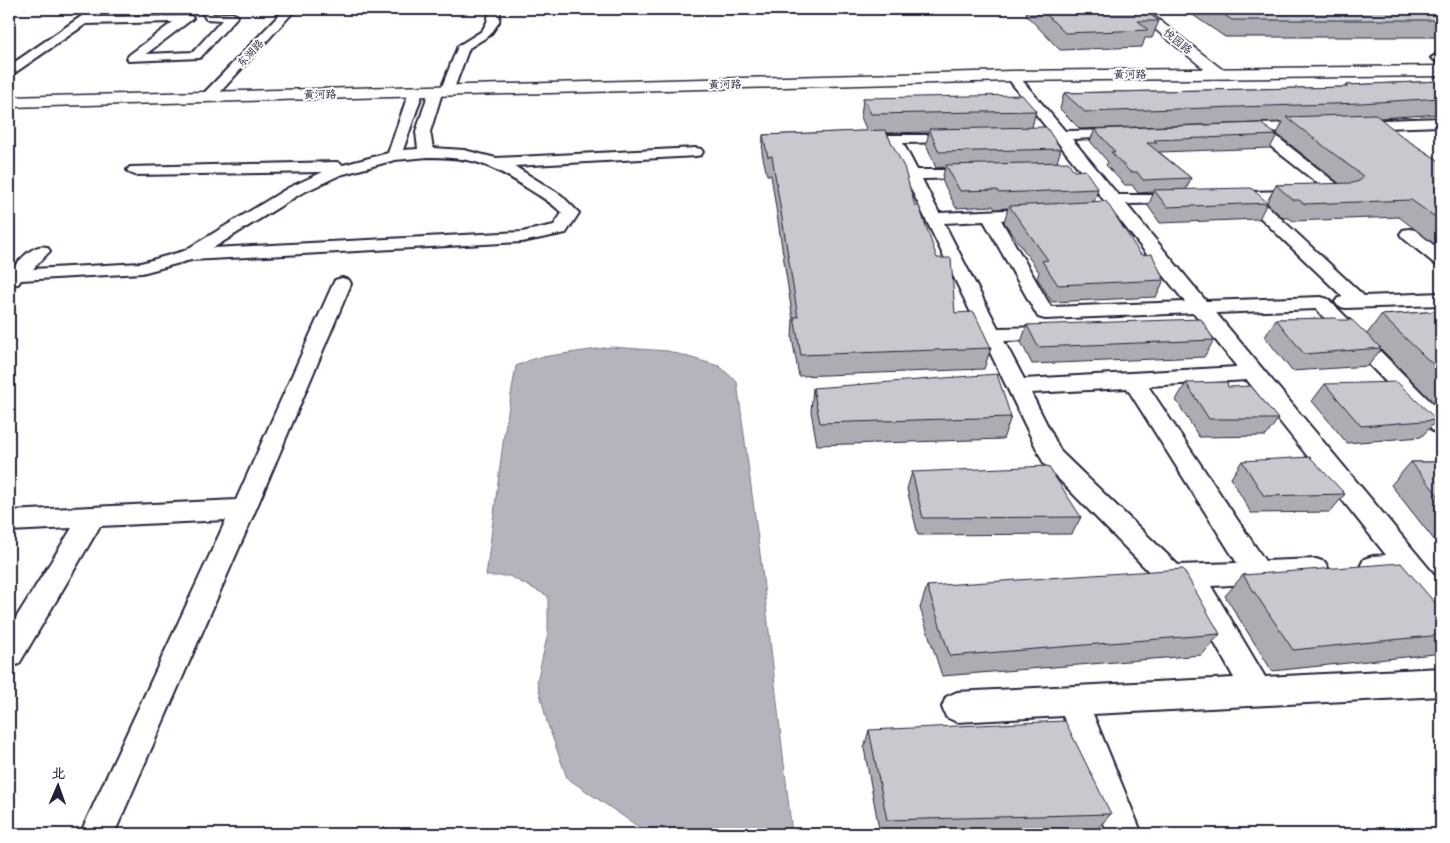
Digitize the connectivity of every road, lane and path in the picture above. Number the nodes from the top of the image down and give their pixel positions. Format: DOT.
graph roads {
  1 [pos="99,9"];
  2 [pos="291,9"];
  3 [pos="495,9"];
  4 [pos="1137,9"];
  5 [pos="207,10"];
  6 [pos="184,19"];
  7 [pos="83,21"];
  8 [pos="1202,61"];
  9 [pos="1440,62"];
  10 [pos="9,72"];
  11 [pos="1218,73"];
  12 [pos="1012,76"];
  13 [pos="220,84"];
  14 [pos="434,87"];
  15 [pos="9,90"];
  16 [pos="208,97"];
  17 [pos="9,102"];
  18 [pos="1441,122"];
  19 [pos="1344,125"];
  20 [pos="1325,126"];
  21 [pos="1257,128"];
  22 [pos="1228,129"];
  23 [pos="1139,133"];
  24 [pos="1031,136"];
  25 [pos="1060,136"];
  26 [pos="972,137"];
  27 [pos="867,139"];
  28 [pos="894,139"];
  29 [pos="696,152"];
  30 [pos="426,153"];
  31 [pos="394,156"];
  32 [pos="493,162"];
  33 [pos="354,167"];
  34 [pos="135,170"];
  35 [pos="990,173"];
  36 [pos="912,175"];
  37 [pos="1248,197"];
  38 [pos="1200,198"];
  39 [pos="1229,198"];
  40 [pos="1112,207"];
  41 [pos="1018,215"];
  42 [pos="990,216"];
  43 [pos="934,218"];
  44 [pos="1409,234"];
  45 [pos="41,251"];
  46 [pos="190,255"];
  47 [pos="1441,260"];
  48 [pos="13,279"];
  49 [pos="342,284"];
  50 [pos="1441,299"];
  51 [pos="1359,301"];
  52 [pos="1320,303"];
  53 [pos="1201,308"];
  54 [pos="1045,313"];
  55 [pos="1194,328"];
  56 [pos="1216,328"];
  57 [pos="991,335"];
  58 [pos="1254,373"];
  59 [pos="1133,380"];
  60 [pos="1017,387"];
  61 [pos="1441,425"];
  62 [pos="244,510"];
  63 [pos="92,517"];
  64 [pos="9,521"];
  65 [pos="1410,565"];
  66 [pos="1258,573"];
  67 [pos="1182,576"];
  68 [pos="1142,578"];
  69 [pos="1441,604"];
  70 [pos="9,655"];
  71 [pos="1441,682"];
  72 [pos="1257,691"];
  73 [pos="1072,701"];
  74 [pos="957,707"];
  75 [pos="97,834"];
  76 [pos="1125,834"];
  1 -- 7 [label="street"];
  2 -- 13 [label="street, 东湖路"];
  3 -- 14 [label="street"];
  4 -- 8 [label="main road, 悦园路"];
  5 -- 6 [label="street"];
  5 -- 6 [label="street"];
  6 -- 7 [label="street"];
  7 -- 10 [label="street"];
  8 -- 9 [label="main road, 黄河路"];
  8 -- 11 [label="main road, 悦园路"];
  8 -- 14 [label="main road, 黄河路"];
  9 -- 11 [label="main road, 黄河路"];
  11 -- 12 [label="main road, 黄河路"];
  12 -- 14 [label="main road, 黄河路"];
  12 -- 25 [label="street"];
  13 -- 14 [label="main road, 黄河路"];
  13 -- 15 [label="main road, 黄河路"];
  13 -- 16 [label="street, 东湖路"];
  14 -- 16 [label="main road, 黄河路"];
  14 -- 30 [label="street"];
  14 -- 31 [label="street"];
  16 -- 17 [label="main road, 黄河路"];
  18 -- 19 [label="street"];
  20 -- 21 [label="street"];
  21 -- 22 [label="street"];
  21 -- 37 [label="street"];
  23 -- 25 [label="street"];
  24 -- 25 [label="street"];
  25 -- 40 [label="street"];
  26 -- 28 [label="street"];
  27 -- 28 [label="street"];
  28 -- 36 [label="street"];
  29 -- 32 [label="street"];
  30 -- 31 [label="street"];
  30 -- 32 [label="street"];
  31 -- 33 [label="street"];
  32 -- 46 [label="street"];
  33 -- 34 [label="street"];
  33 -- 46 [label="street"];
  35 -- 36 [label="street"];
  36 -- 43 [label="street"];
  37 -- 39 [label="street"];
  37 -- 51 [label="street"];
  38 -- 40 [label="street"];
  40 -- 53 [label="street"];
  41 -- 42 [label="street"];
  42 -- 43 [label="street"];
  42 -- 54 [label="street"];
  43 -- 57 [label="street"];
  44 -- 47 [label="street"];
  45 -- 48 [label="street"];
  46 -- 48 [label="street"];
  49 -- 62 [label="street"];
  50 -- 51 [label="street"];
  51 -- 52 [label="street"];
  52 -- 53 [label="street"];
  52 -- 61 [label="street"];
  53 -- 54 [label="street"];
  53 -- 56 [label="street"];
  54 -- 57 [label="street"];
  55 -- 56 [label="street"];
  56 -- 58 [label="street"];
  57 -- 60 [label="street"];
  58 -- 59 [label="street"];
  58 -- 65 [label="street"];
  59 -- 60 [label="street"];
  59 -- 66 [label="street"];
  60 -- 67 [label="street"];
  62 -- 63 [label="street"];
  62 -- 75 [label="street"];
  63 -- 64 [label="street"];
  63 -- 70 [label="street"];
  65 -- 66 [label="street"];
  65 -- 69 [label="street"];
  66 -- 67 [label="street"];
  67 -- 68 [label="street"];
  67 -- 72 [label="street"];
  71 -- 72 [label="street"];
  72 -- 73 [label="street"];
  73 -- 74 [label="street"];
  73 -- 76 [label="street"];
}
